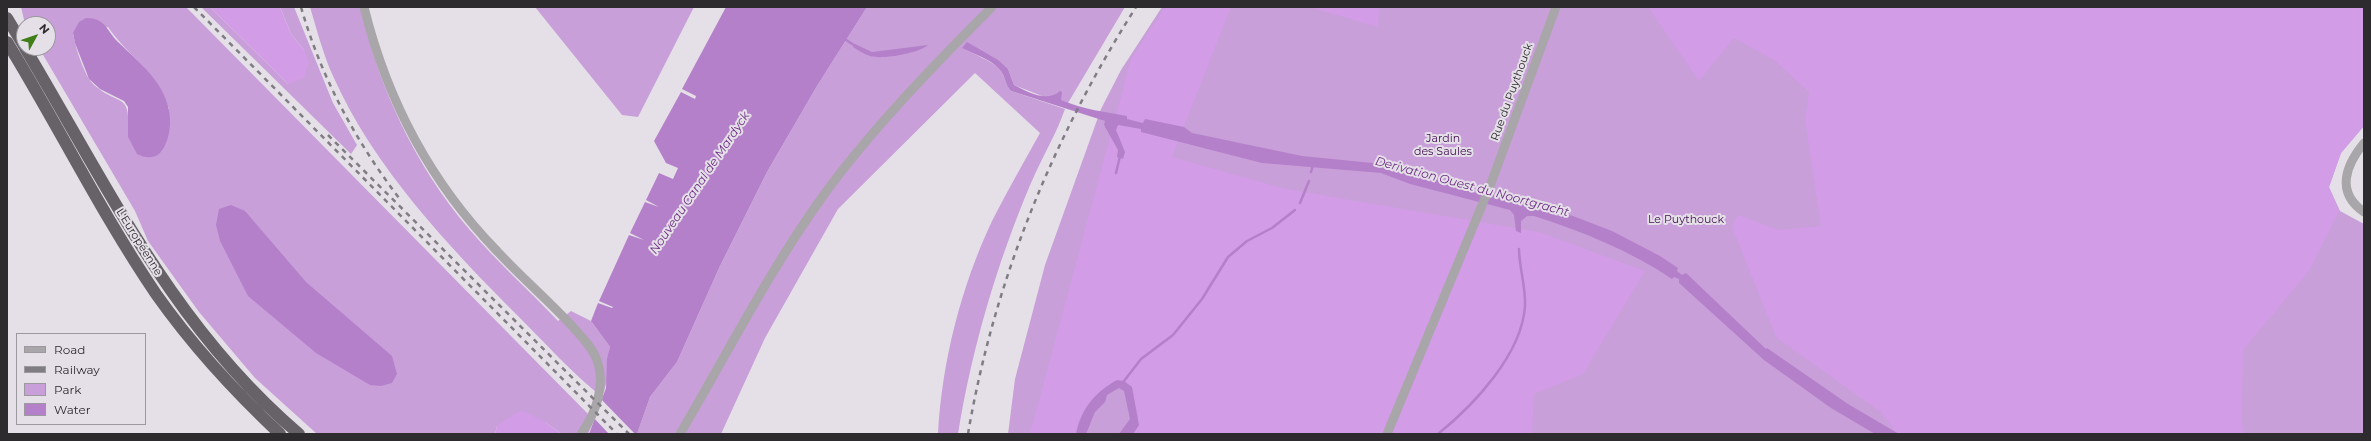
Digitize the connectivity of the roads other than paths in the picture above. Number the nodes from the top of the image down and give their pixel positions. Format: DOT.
graph roads {
  1 [pos="364,7"];
  2 [pos="992,7"];
  3 [pos="1556,7"];
  4 [pos="7,18"];
  5 [pos="16,32"];
  6 [pos="7,42"];
  7 [pos="30,56"];
  8 [pos="2364,143"];
  9 [pos="2364,212"];
  10 [pos="280,434"];
  11 [pos="299,434"];
  12 [pos="581,434"];
  13 [pos="680,434"];
  14 [pos="1387,434"];
  1 -- 12 [label="street"];
  2 -- 13 [label="street"];
  3 -- 14 [label="street, Rue du Puythouck"];
  4 -- 5 [label="highway, L'Européenne"];
  6 -- 10 [label="highway, L'Européenne"];
  7 -- 11 [label="highway, L'Européenne"];
  8 -- 9 [label="street"];
}
